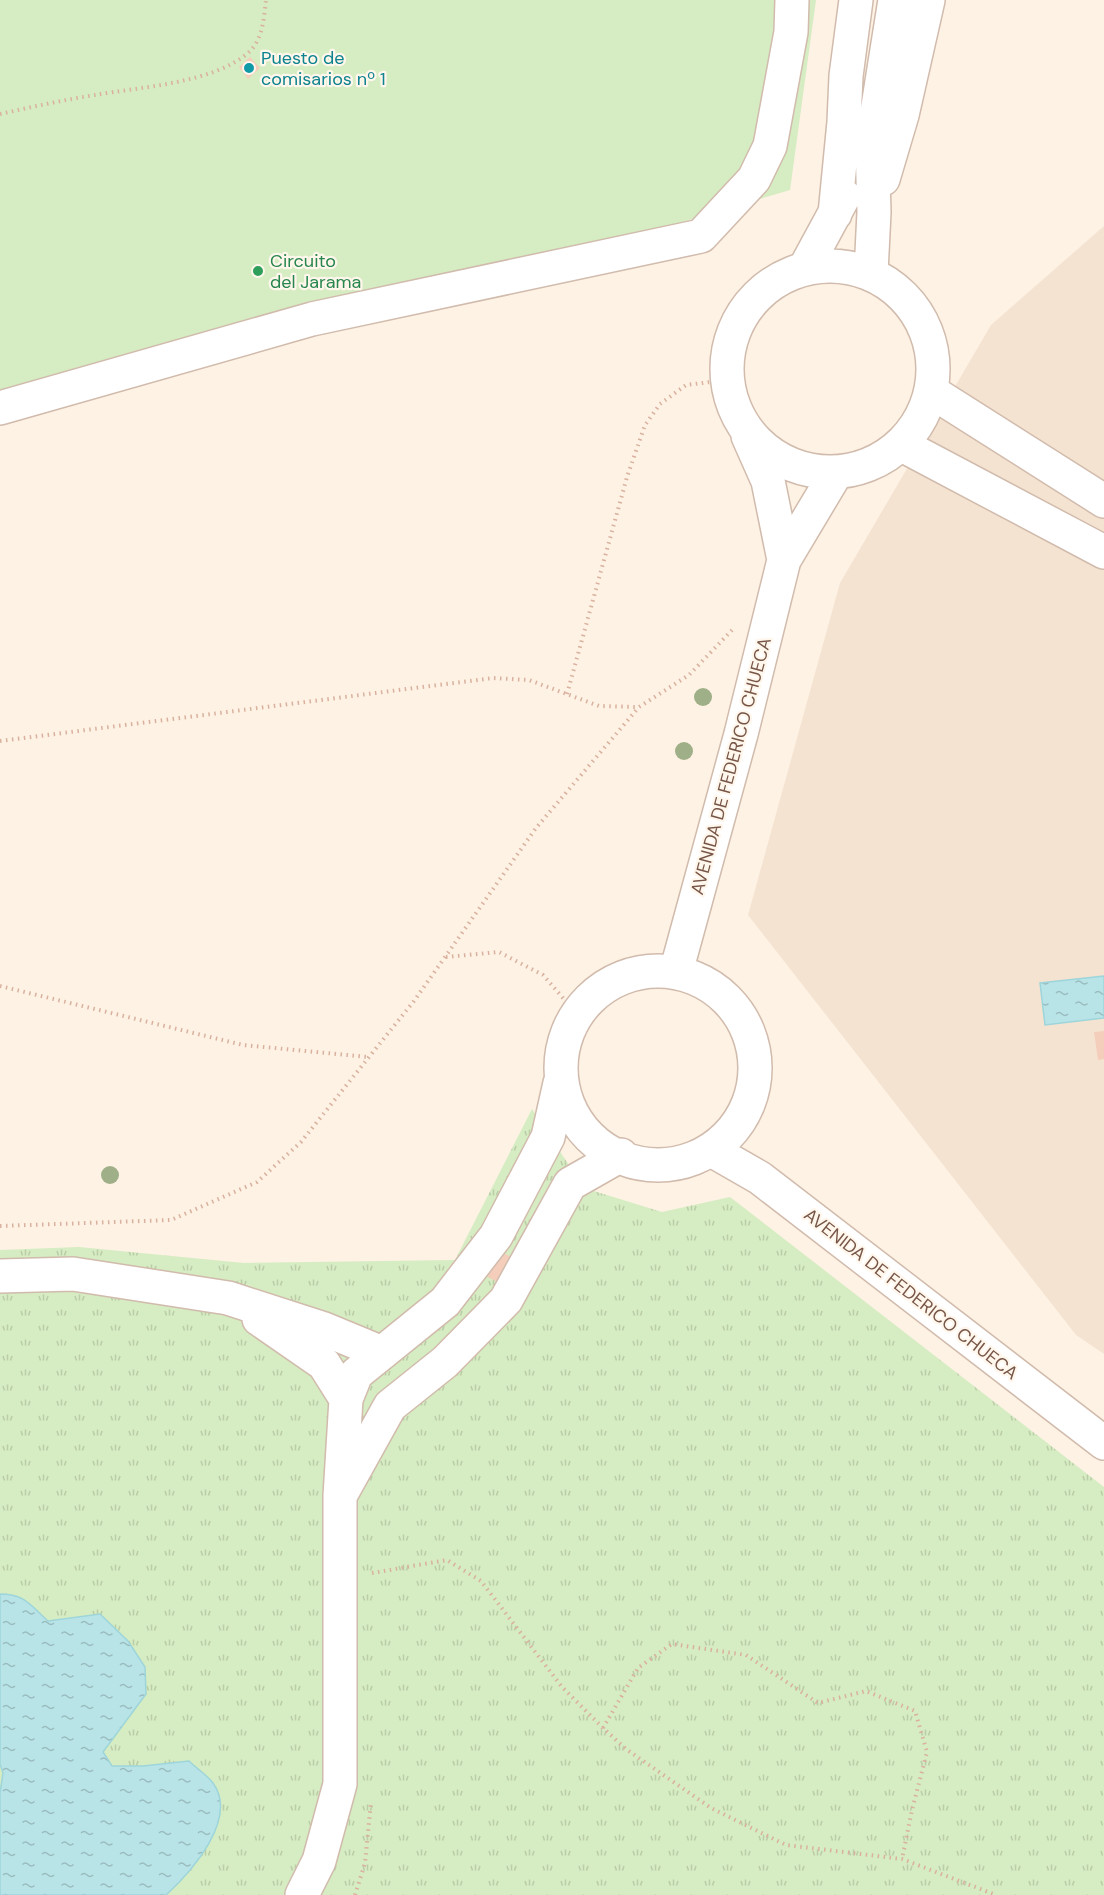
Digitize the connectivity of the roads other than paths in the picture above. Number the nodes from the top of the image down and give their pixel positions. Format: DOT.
graph roads {
  1 [pos="792,0"];
  2 [pos="856,0"];
  3 [pos="895,0"];
  4 [pos="928,0"];
  5 [pos="872,144"];
  6 [pos="873,212"];
  7 [pos="835,214"];
  8 [pos="805,268"];
  9 [pos="871,273"];
  10 [pos="932,392"];
  11 [pos="0,408"];
  12 [pos="745,429"];
  13 [pos="902,445"];
  14 [pos="836,473"];
  15 [pos="1104,501"];
  16 [pos="1104,552"];
  17 [pos="784,560"];
  18 [pos="676,972"];
  19 [pos="560,1083"];
  20 [pos="713,1151"];
  21 [pos="621,1155"];
  22 [pos="0,1276"];
  23 [pos="228,1298"];
  24 [pos="376,1358"];
  25 [pos="346,1399"];
  26 [pos="390,1406"];
  27 [pos="1104,1443"];
  28 [pos="340,1496"];
  29 [pos="302,1895"];
  1 -- 11 [label="street"];
  2 -- 7 [label="street"];
  3 -- 5 [label="street"];
  4 -- 6 [label="street"];
  5 -- 6 [label="street"];
  5 -- 7 [label="street"];
  6 -- 9 [label="street"];
  7 -- 8 [label="street"];
  8 -- 9 [label="street"];
  8 -- 12 [label="street"];
  9 -- 10 [label="street"];
  10 -- 13 [label="street"];
  10 -- 15 [label="street"];
  12 -- 14 [label="street"];
  12 -- 17 [label="street, AVENIDA DE FEDERICO CHUECA"];
  13 -- 14 [label="street"];
  13 -- 16 [label="street"];
  14 -- 17 [label="street, AVENIDA DE FEDERICO CHUECA"];
  17 -- 18 [label="street, AVENIDA DE FEDERICO CHUECA"];
  18 -- 19 [label="street"];
  18 -- 20 [label="street"];
  19 -- 21 [label="street"];
  19 -- 24 [label="street"];
  20 -- 21 [label="street"];
  20 -- 27 [label="street, AVENIDA DE FEDERICO CHUECA"];
  21 -- 26 [label="street"];
  22 -- 23 [label="street"];
  23 -- 24 [label="street"];
  23 -- 25 [label="street"];
  24 -- 25 [label="street"];
  24 -- 26 [label="street"];
  25 -- 28 [label="street"];
  26 -- 28 [label="street"];
  28 -- 29 [label="street"];
}
